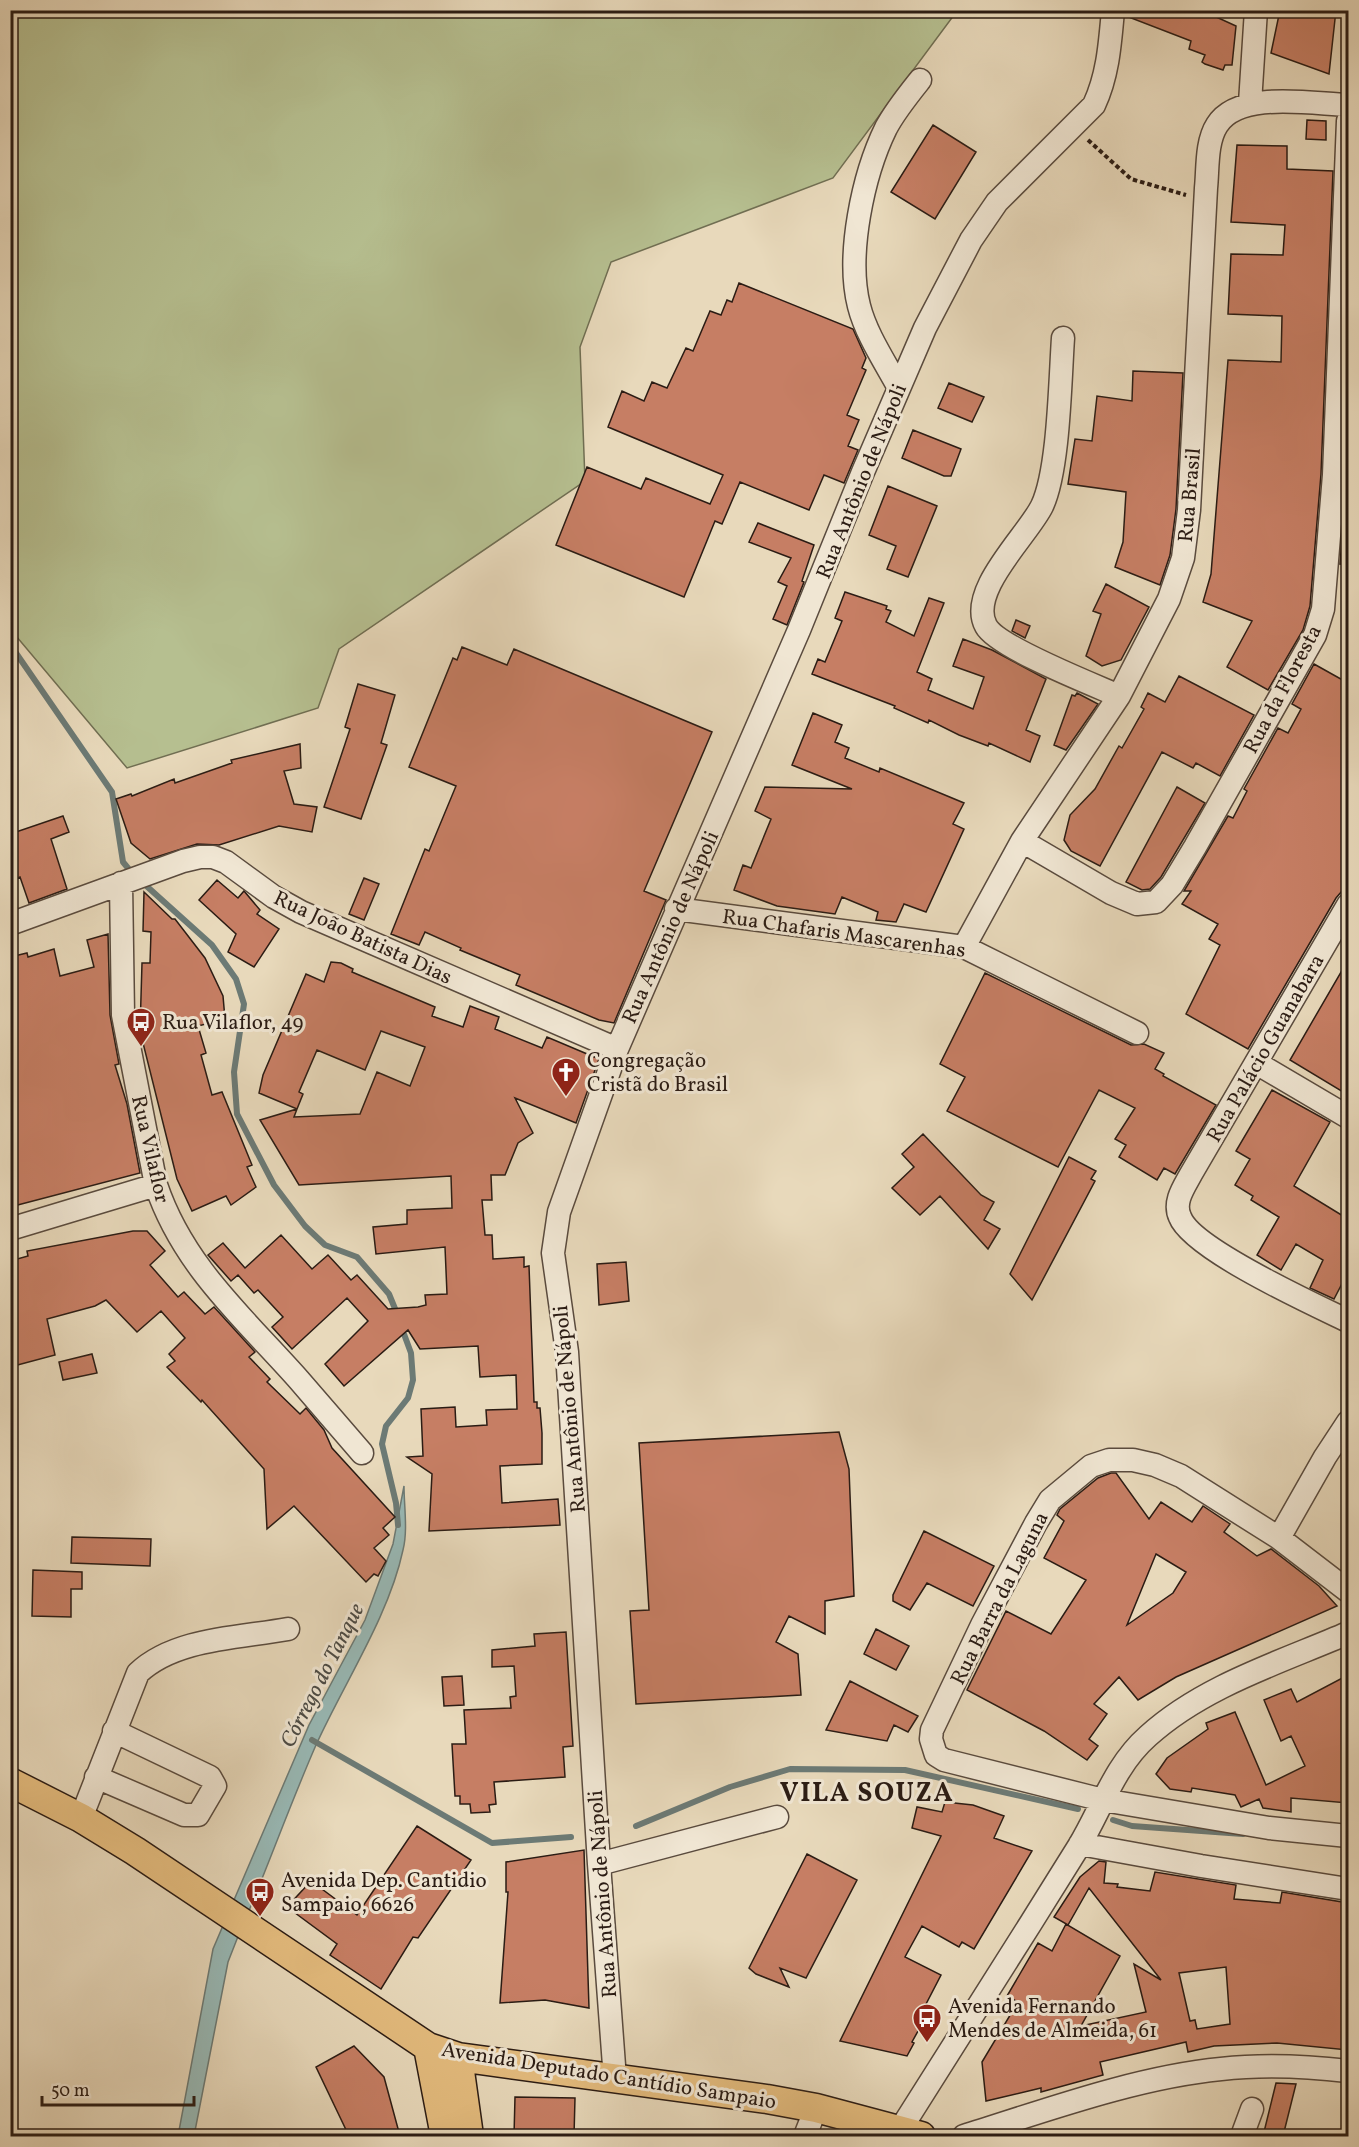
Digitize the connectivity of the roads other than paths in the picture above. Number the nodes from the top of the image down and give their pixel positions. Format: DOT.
graph roads {
  1 [pos="1113,10"];
  2 [pos="1256,10"];
  3 [pos="920,80"];
  4 [pos="1250,103"];
  5 [pos="1348,105"];
  6 [pos="1348,121"];
  7 [pos="1063,338"];
  8 [pos="899,388"];
  9 [pos="1119,696"];
  10 [pos="1022,841"];
  11 [pos="126,881"];
  12 [pos="1348,905"];
  13 [pos="676,909"];
  14 [pos="10,924"];
  15 [pos="964,947"];
  16 [pos="1137,1032"];
  17 [pos="617,1049"];
  18 [pos="1258,1064"];
  19 [pos="1348,1117"];
  20 [pos="156,1185"];
  21 [pos="10,1229"];
  22 [pos="1348,1321"];
  23 [pos="1348,1422"];
  24 [pos="362,1453"];
  25 [pos="1279,1538"];
  26 [pos="1348,1592"];
  27 [pos="288,1629"];
  28 [pos="1348,1633"];
  29 [pos="114,1731"];
  30 [pos="96,1777"];
  31 [pos="10,1782"];
  32 [pos="1103,1800"];
  33 [pos="777,1817"];
  34 [pos="81,1818"];
  35 [pos="1348,1836"];
  36 [pos="1080,1844"];
  37 [pos="599,1864"];
  38 [pos="1348,1889"];
  39 [pos="428,2047"];
  40 [pos="458,2056"];
  41 [pos="1348,2071"];
  42 [pos="615,2079"];
  43 [pos="816,2108"];
  44 [pos="1252,2109"];
  45 [pos="910,2133"];
  46 [pos="445,2136"];
  47 [pos="469,2136"];
  48 [pos="805,2136"];
  49 [pos="964,2136"];
  50 [pos="1242,2136"];
  1 -- 8 [label="street, Rua Antônio de Nápoli"];
  2 -- 4 [label="street"];
  3 -- 8 [label="street"];
  4 -- 5 [label="street"];
  4 -- 9 [label="street, Rua Brasil"];
  6 -- 10 [label="street, Rua da Floresta"];
  7 -- 9 [label="street"];
  8 -- 13 [label="street, Rua Antônio de Nápoli"];
  9 -- 10 [label="street, Rua Brasil"];
  10 -- 15 [label="street, Rua Brasil"];
  11 -- 14 [label="street, Rua João Batista Dias"];
  11 -- 17 [label="street, Rua João Batista Dias"];
  11 -- 20 [label="street, Rua Vilaflor"];
  12 -- 18 [label="street, Rua Palácio Guanabara"];
  13 -- 15 [label="street, Rua Chafaris Mascarenhas"];
  13 -- 17 [label="street, Rua Antônio de Nápoli"];
  15 -- 16 [label="street, Rua Chafaris Mascarenhas"];
  17 -- 37 [label="street, Rua Antônio de Nápoli"];
  18 -- 19 [label="street"];
  18 -- 22 [label="street, Rua Palácio Guanabara"];
  20 -- 21 [label="street"];
  20 -- 24 [label="street, Rua Vilaflor"];
  23 -- 25 [label="street"];
  25 -- 26 [label="street, Rua Barra da Laguna"];
  25 -- 32 [label="street, Rua Barra da Laguna"];
  27 -- 29 [label="street"];
  28 -- 32 [label="street"];
  29 -- 30 [label="street"];
  29 -- 30 [label="street"];
  30 -- 34 [label="street"];
  31 -- 34 [label="main road, Avenida Deputado Cantídio Sampaio"];
  32 -- 35 [label="street"];
  32 -- 36 [label="street"];
  33 -- 37 [label="street"];
  34 -- 39 [label="main road, Avenida Deputado Cantídio Sampaio"];
  36 -- 38 [label="street"];
  36 -- 45 [label="street"];
  37 -- 42 [label="street, Rua Antônio de Nápoli"];
  39 -- 40 [label="main road, Avenida Deputado Cantídio Sampaio"];
  39 -- 46 [label="main road"];
  40 -- 42 [label="main road, Avenida Deputado Cantídio Sampaio"];
  40 -- 47 [label="main road"];
  41 -- 49 [label="street"];
  42 -- 43 [label="main road, Avenida Deputado Cantídio Sampaio"];
  43 -- 45 [label="main road, Avenida Deputado Cantídio Sampaio"];
  43 -- 48 [label="street"];
  44 -- 50 [label="street"];
}
